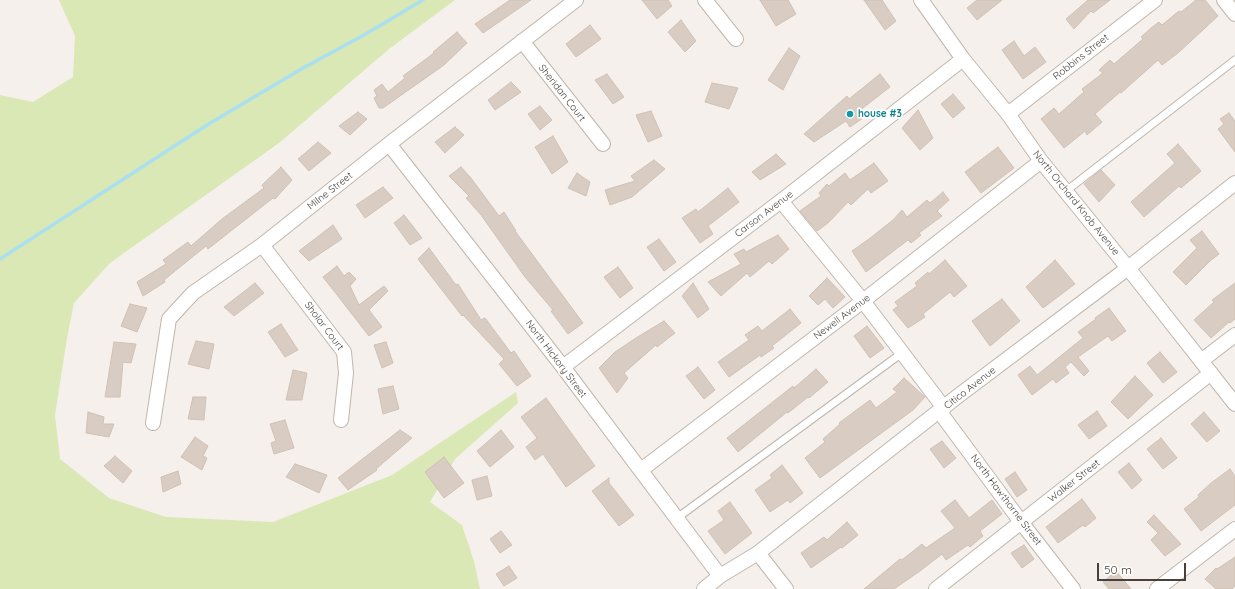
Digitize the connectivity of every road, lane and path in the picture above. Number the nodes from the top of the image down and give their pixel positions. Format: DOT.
graph roads {
  1 [pos="576,0"];
  2 [pos="705,0"];
  3 [pos="921,0"];
  4 [pos="1155,0"];
  5 [pos="1224,0"];
  6 [pos="1235,14"];
  7 [pos="736,39"];
  8 [pos="522,41"];
  9 [pos="963,59"];
  10 [pos="1235,60"];
  11 [pos="1008,114"];
  12 [pos="389,144"];
  13 [pos="603,144"];
  14 [pos="1041,161"];
  15 [pos="1235,183"];
  16 [pos="1066,191"];
  17 [pos="781,201"];
  18 [pos="262,245"];
  19 [pos="1128,268"];
  20 [pos="863,301"];
  21 [pos="1235,334"];
  22 [pos="902,353"];
  23 [pos="1201,360"];
  24 [pos="563,367"];
  25 [pos="1211,373"];
  26 [pos="1235,404"];
  27 [pos="942,409"];
  28 [pos="341,420"];
  29 [pos="153,423"];
  30 [pos="641,470"];
  31 [pos="677,518"];
  32 [pos="1021,522"];
  33 [pos="1235,529"];
  34 [pos="758,553"];
  35 [pos="720,576"];
  36 [pos="704,589"];
  37 [pos="786,589"];
  38 [pos="936,589"];
  39 [pos="1073,589"];
  40 [pos="1158,589"];
  1 -- 8 [label="street, Milne Street"];
  2 -- 7 [label="street"];
  3 -- 9 [label="street, North Orchard Knob Avenue"];
  4 -- 11 [label="street, Robbins Street"];
  5 -- 6 [label="street"];
  8 -- 12 [label="street, Milne Street"];
  8 -- 13 [label="street, Sheridan Court"];
  9 -- 11 [label="street, North Orchard Knob Avenue"];
  9 -- 17 [label="street, Carson Avenue"];
  10 -- 16 [label="lane"];
  11 -- 14 [label="street, North Orchard Knob Avenue"];
  12 -- 18 [label="street, Milne Street"];
  12 -- 24 [label="street, North Hickory Street"];
  14 -- 16 [label="street, North Orchard Knob Avenue"];
  14 -- 20 [label="street, Newell Avenue"];
  15 -- 19 [label="street, Citico Avenue"];
  16 -- 19 [label="street, North Orchard Knob Avenue"];
  17 -- 20 [label="street, North Hawthorne Street"];
  17 -- 24 [label="street, Carson Avenue"];
  18 -- 28 [label="street, Sholar Court"];
  18 -- 29 [label="street, Milne Street"];
  19 -- 23 [label="street, North Orchard Knob Avenue"];
  19 -- 27 [label="street, Citico Avenue"];
  20 -- 22 [label="street, North Hawthorne Street"];
  20 -- 30 [label="street, Newell Avenue"];
  21 -- 23 [label="street"];
  22 -- 27 [label="street, North Hawthorne Street"];
  22 -- 31 [label="lane"];
  23 -- 25 [label="street, North Orchard Knob Avenue"];
  24 -- 30 [label="street, North Hickory Street"];
  25 -- 26 [label="street, North Orchard Knob Avenue"];
  25 -- 32 [label="street, Walker Street"];
  27 -- 32 [label="street, North Hawthorne Street"];
  27 -- 34 [label="street, Citico Avenue"];
  30 -- 31 [label="street, North Hickory Street"];
  31 -- 35 [label="street, North Hickory Street"];
  32 -- 38 [label="street, Walker Street"];
  32 -- 39 [label="street, North Hawthorne Street"];
  33 -- 40 [label="street"];
  34 -- 35 [label="street, Citico Avenue"];
  34 -- 37 [label="street"];
  35 -- 36 [label="street, Citico Avenue"];
}
